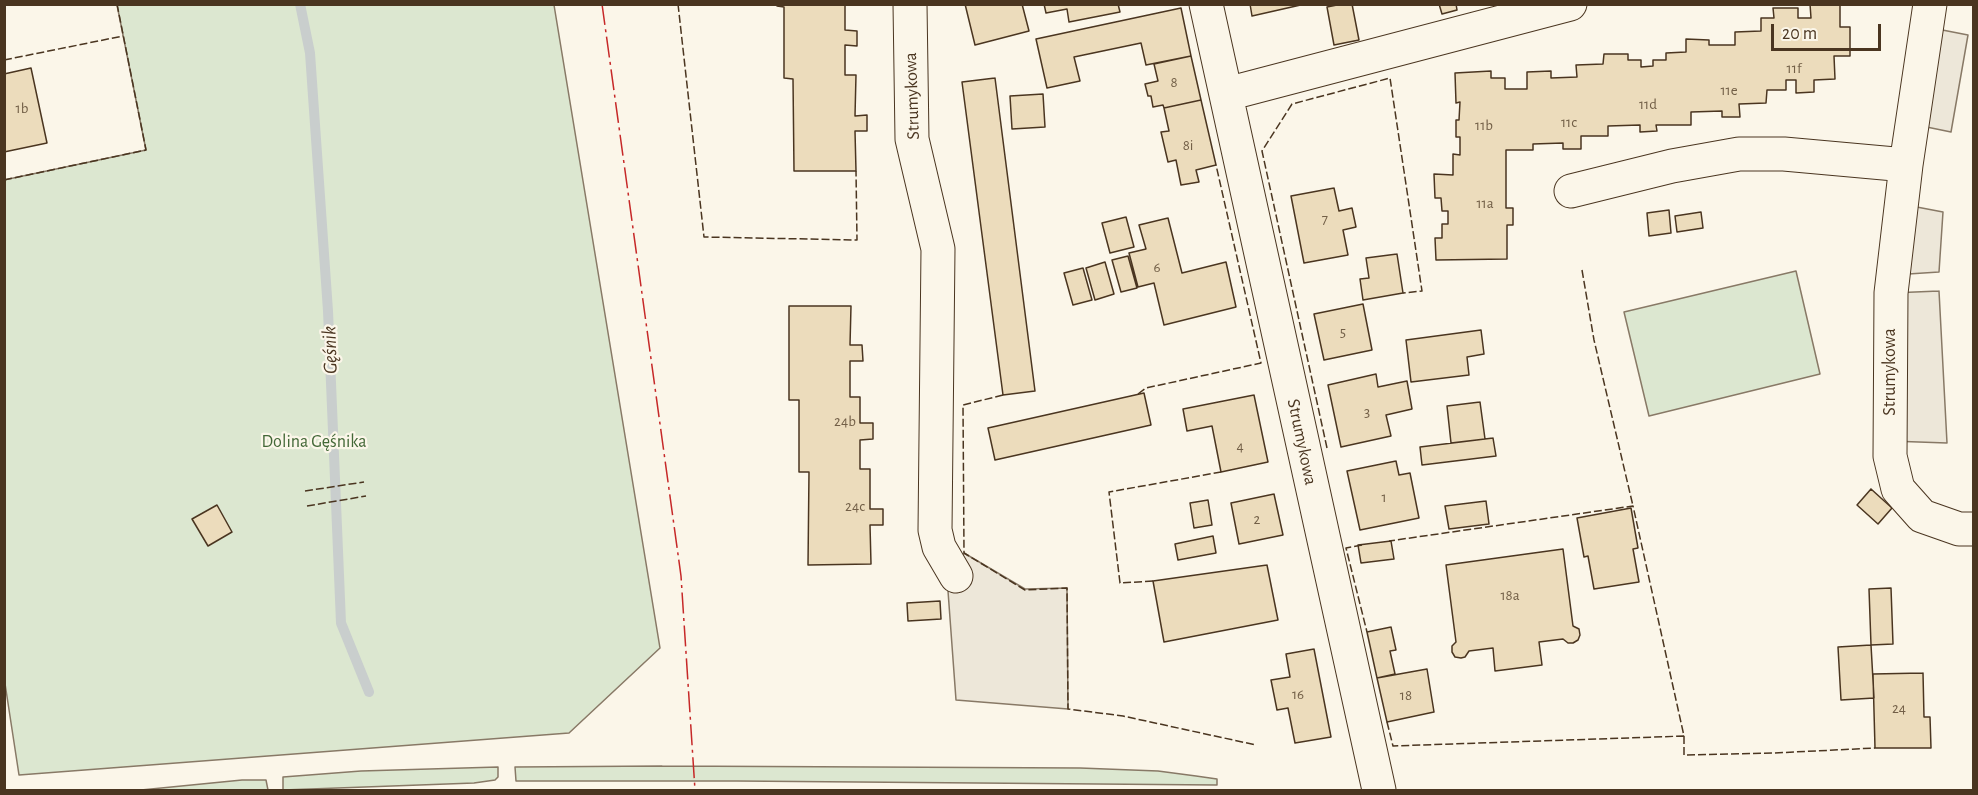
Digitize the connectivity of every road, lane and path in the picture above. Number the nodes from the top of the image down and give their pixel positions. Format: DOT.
graph roads {
  1 [pos="910,4"];
  2 [pos="1206,4"];
  3 [pos="1570,4"];
  4 [pos="1930,4"];
  5 [pos="1227,94"];
  6 [pos="1906,165"];
  7 [pos="1571,191"];
  8 [pos="1974,529"];
  9 [pos="956,576"];
  10 [pos="1379,790"];
  1 -- 9 [label="street, Strumykowa"];
  2 -- 5 [label="street, Strumykowa"];
  3 -- 5 [label="street"];
  4 -- 6 [label="street, Strumykowa"];
  5 -- 10 [label="street, Strumykowa"];
  6 -- 7 [label="street"];
  6 -- 8 [label="street, Strumykowa"];
}
